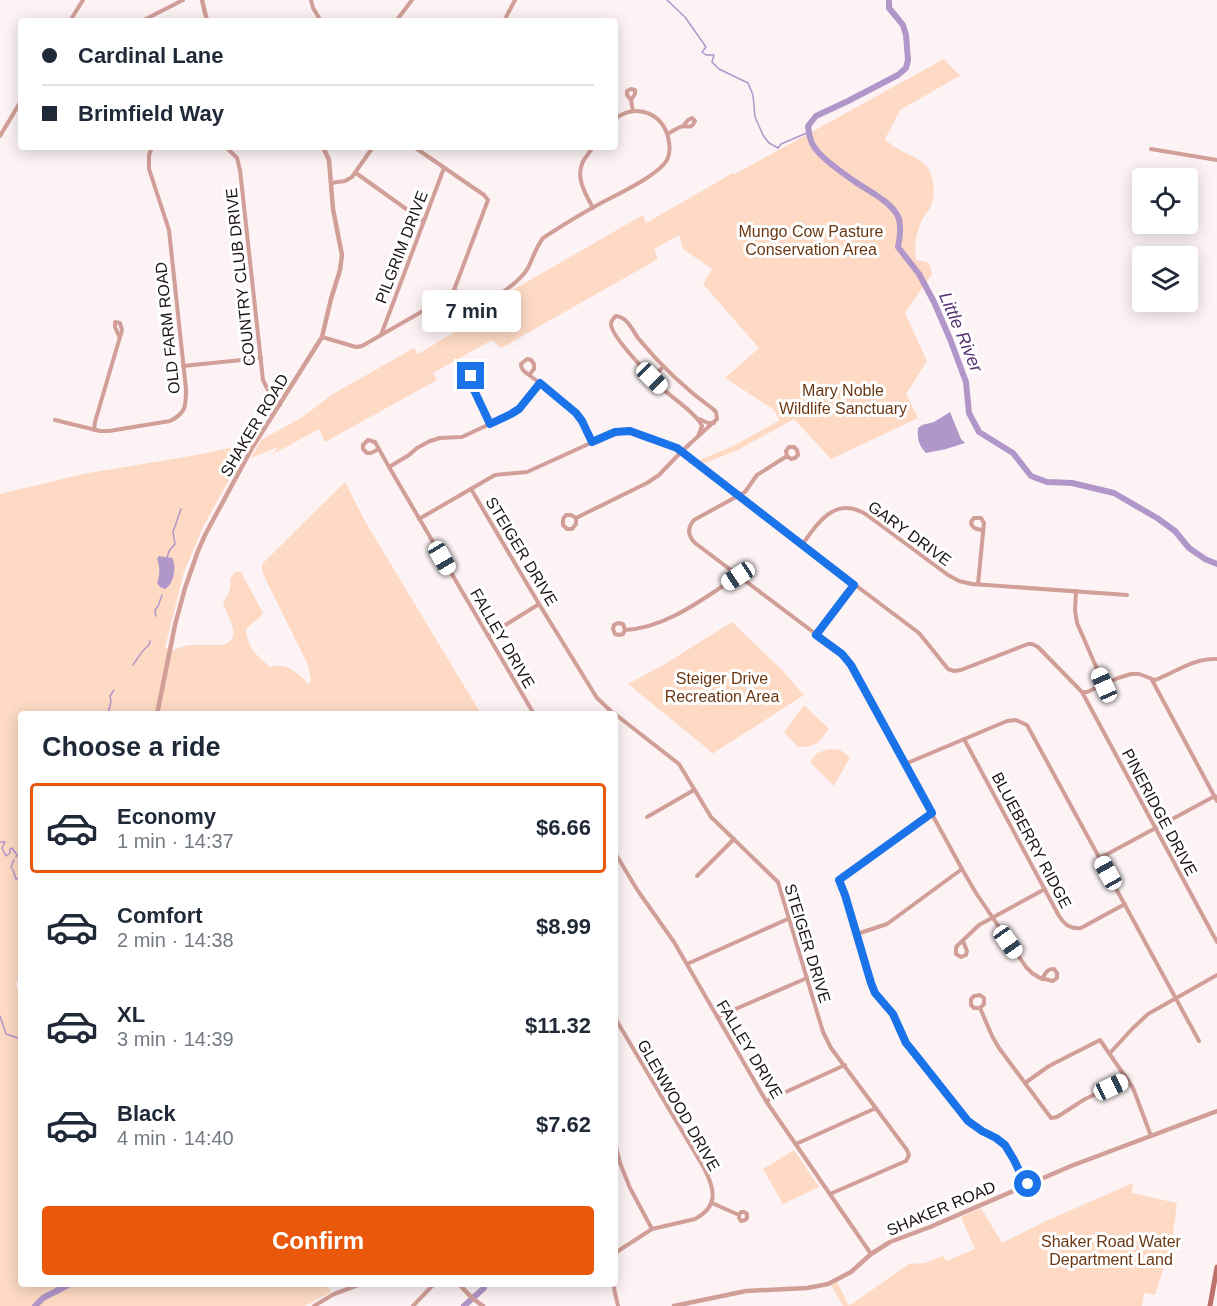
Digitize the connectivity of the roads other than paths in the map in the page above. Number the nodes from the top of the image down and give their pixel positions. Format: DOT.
graph roads {
  1 [pos="83,0"];
  2 [pos="183,0"];
  3 [pos="202,0"];
  4 [pos="311,0"];
  5 [pos="412,0"];
  6 [pos="515,0"];
  7 [pos="72,18"];
  8 [pos="147,18"];
  9 [pos="206,18"];
  10 [pos="319,18"];
  11 [pos="398,18"];
  12 [pos="506,18"];
  13 [pos="631,100"];
  14 [pos="18,106"];
  15 [pos="633,111"];
  16 [pos="618,117"];
  17 [pos="683,126"];
  18 [pos="668,134"];
  19 [pos="0,136"];
  20 [pos="1151,149"];
  21 [pos="151,150"];
  22 [pos="230,150"];
  23 [pos="324,150"];
  24 [pos="371,150"];
  25 [pos="418,150"];
  26 [pos="591,150"];
  27 [pos="1217,160"];
  28 [pos="444,168"];
  29 [pos="356,173"];
  30 [pos="331,183"];
  31 [pos="592,208"];
  32 [pos="423,221"];
  33 [pos="454,290"];
  34 [pos="119,336"];
  35 [pos="381,336"];
  36 [pos="322,337"];
  37 [pos="261,358"];
  38 [pos="183,366"];
  39 [pos="663,367"];
  40 [pos="529,375"];
  41 [pos="652,378"];
  42 [pos="540,383"];
  43 [pos="474,390"];
  44 [pos="280,405"];
  45 [pos="698,418"];
  46 [pos="55,420"];
  47 [pos="714,423"];
  48 [pos="490,424"];
  49 [pos="94,430"];
  50 [pos="698,436"];
  51 [pos="592,442"];
  52 [pos="378,449"];
  53 [pos="682,451"];
  54 [pos="787,456"];
  55 [pos="389,467"];
  56 [pos="471,489"];
  57 [pos="737,496"];
  58 [pos="576,518"];
  59 [pos="419,519"];
  60 [pos="983,530"];
  61 [pos="801,545"];
  62 [pos="738,576"];
  63 [pos="978,584"];
  64 [pos="854,585"];
  65 [pos="1076,591"];
  66 [pos="1127,595"];
  67 [pos="539,604"];
  68 [pos="625,630"];
  69 [pos="816,635"];
  70 [pos="488,636"];
  71 [pos="1217,659"];
  72 [pos="1152,680"];
  73 [pos="1104,685"];
  74 [pos="1082,692"];
  75 [pos="158,711"];
  76 [pos="532,711"];
  77 [pos="612,711"];
  78 [pos="618,716"];
  79 [pos="964,739"];
  80 [pos="905,764"];
  81 [pos="694,790"];
  82 [pos="1216,799"];
  83 [pos="932,813"];
  84 [pos="647,817"];
  85 [pos="1156,828"];
  86 [pos="734,839"];
  87 [pos="618,858"];
  88 [pos="1100,858"];
  89 [pos="962,869"];
  90 [pos="697,876"];
  91 [pos="1045,889"];
  92 [pos="1125,904"];
  93 [pos="992,917"];
  94 [pos="790,918"];
  95 [pos="857,934"];
  96 [pos="963,941"];
  97 [pos="1217,942"];
  98 [pos="687,964"];
  99 [pos="1217,975"];
  100 [pos="807,978"];
  101 [pos="1042,979"];
  102 [pos="1176,997"];
  103 [pos="980,1008"];
  104 [pos="717,1017"];
  105 [pos="618,1023"];
  106 [pos="1199,1041"];
  107 [pos="1110,1053"];
  108 [pos="845,1065"];
  109 [pos="1127,1080"];
  110 [pos="1025,1083"];
  111 [pos="766,1101"];
  112 [pos="876,1108"];
  113 [pos="1217,1111"];
  114 [pos="1151,1136"];
  115 [pos="796,1144"];
  116 [pos="618,1155"];
  117 [pos="1026,1185"];
  118 [pos="830,1194"];
  119 [pos="712,1203"];
  120 [pos="739,1215"];
  121 [pos="652,1229"];
  122 [pos="618,1251"];
  123 [pos="871,1254"];
  124 [pos="1217,1267"];
  125 [pos="353,1287"];
  126 [pos="431,1287"];
  127 [pos="462,1287"];
  128 [pos="614,1287"];
  129 [pos="1215,1289"];
  130 [pos="314,1306"];
  131 [pos="413,1306"];
  132 [pos="483,1306"];
  133 [pos="618,1306"];
  134 [pos="674,1306"];
  135 [pos="1210,1306"];
  1 -- 7 [label="street"];
  2 -- 8 [label="street"];
  3 -- 9 [label="street"];
  4 -- 10 [label="street"];
  5 -- 11 [label="street"];
  6 -- 12 [label="street"];
  13 -- 15 [label="street"];
  14 -- 19 [label="street"];
  15 -- 16 [label="street"];
  15 -- 18 [label="street"];
  17 -- 18 [label="street"];
  18 -- 31 [label="street"];
  20 -- 27 [label="street"];
  21 -- 38 [label="street, OLD FARM ROAD"];
  22 -- 37 [label="street, COUNTRY CLUB DRIVE"];
  23 -- 30 [label="street, SHAKER ROAD"];
  24 -- 29 [label="street"];
  25 -- 28 [label="street"];
  26 -- 31 [label="street"];
  28 -- 32 [label="street, PILGRIM DRIVE"];
  28 -- 33 [label="street"];
  29 -- 30 [label="street"];
  29 -- 32 [label="street"];
  30 -- 36 [label="street, SHAKER ROAD"];
  31 -- 33 [label="street"];
  32 -- 35 [label="street, PILGRIM DRIVE"];
  33 -- 35 [label="street"];
  34 -- 49 [label="street"];
  35 -- 36 [label="street"];
  36 -- 44 [label="street, SHAKER ROAD"];
  37 -- 38 [label="street"];
  37 -- 44 [label="street, COUNTRY CLUB DRIVE"];
  38 -- 49 [label="street, OLD FARM ROAD"];
  39 -- 41 [label="street"];
  39 -- 41 [label="street"];
  39 -- 47 [label="street"];
  40 -- 42 [label="street"];
  41 -- 45 [label="street"];
  42 -- 48 [label="street"];
  42 -- 51 [label="street"];
  43 -- 48 [label="street"];
  44 -- 75 [label="street, SHAKER ROAD"];
  45 -- 47 [label="street"];
  45 -- 50 [label="street"];
  46 -- 49 [label="street, OLD FARM ROAD"];
  47 -- 50 [label="street"];
  48 -- 55 [label="street"];
  50 -- 53 [label="street"];
  51 -- 53 [label="street"];
  51 -- 56 [label="street"];
  52 -- 55 [label="street, FALLEY DRIVE"];
  53 -- 57 [label="street"];
  53 -- 58 [label="street"];
  54 -- 57 [label="street"];
  55 -- 59 [label="street, FALLEY DRIVE"];
  56 -- 59 [label="street"];
  56 -- 67 [label="street, STEIGER DRIVE"];
  57 -- 61 [label="street"];
  57 -- 62 [label="street"];
  59 -- 70 [label="street, FALLEY DRIVE"];
  60 -- 63 [label="street"];
  61 -- 63 [label="street, GARY DRIVE"];
  61 -- 64 [label="street"];
  62 -- 68 [label="street"];
  62 -- 69 [label="street"];
  63 -- 65 [label="street, GARY DRIVE"];
  64 -- 69 [label="street"];
  64 -- 74 [label="street, PINERIDGE DRIVE"];
  65 -- 66 [label="street, GARY DRIVE"];
  65 -- 73 [label="street"];
  67 -- 70 [label="street"];
  67 -- 77 [label="street, STEIGER DRIVE"];
  69 -- 80 [label="street"];
  70 -- 76 [label="street, FALLEY DRIVE"];
  71 -- 72 [label="street"];
  72 -- 73 [label="street"];
  72 -- 82 [label="street"];
  73 -- 74 [label="street"];
  74 -- 85 [label="street, PINERIDGE DRIVE"];
  78 -- 81 [label="street, STEIGER DRIVE"];
  79 -- 80 [label="street"];
  79 -- 88 [label="street"];
  79 -- 91 [label="street, BLUEBERRY RIDGE"];
  80 -- 83 [label="street"];
  81 -- 84 [label="street"];
  81 -- 86 [label="street, STEIGER DRIVE"];
  82 -- 85 [label="street"];
  83 -- 89 [label="street"];
  83 -- 95 [label="street"];
  85 -- 88 [label="street"];
  85 -- 97 [label="street, PINERIDGE DRIVE"];
  86 -- 90 [label="street"];
  86 -- 94 [label="street, STEIGER DRIVE"];
  87 -- 98 [label="street, FALLEY DRIVE"];
  88 -- 92 [label="street"];
  89 -- 93 [label="street"];
  89 -- 95 [label="street"];
  91 -- 92 [label="street, BLUEBERRY RIDGE"];
  91 -- 93 [label="street"];
  92 -- 102 [label="street"];
  93 -- 96 [label="street"];
  93 -- 101 [label="street"];
  94 -- 98 [label="street"];
  94 -- 100 [label="street, STEIGER DRIVE"];
  95 -- 117 [label="street"];
  98 -- 104 [label="street, FALLEY DRIVE"];
  99 -- 102 [label="street"];
  100 -- 104 [label="street"];
  100 -- 108 [label="street, STEIGER DRIVE"];
  102 -- 106 [label="street"];
  102 -- 107 [label="street"];
  103 -- 110 [label="street"];
  104 -- 111 [label="street, FALLEY DRIVE"];
  105 -- 119 [label="street, GLENWOOD DRIVE"];
  107 -- 109 [label="street"];
  107 -- 110 [label="street"];
  108 -- 111 [label="street"];
  108 -- 112 [label="street, STEIGER DRIVE"];
  109 -- 110 [label="street"];
  109 -- 114 [label="street"];
  111 -- 115 [label="street, FALLEY DRIVE"];
  112 -- 115 [label="street"];
  112 -- 118 [label="street, STEIGER DRIVE"];
  113 -- 114 [label="street, SHAKER ROAD"];
  114 -- 117 [label="street, SHAKER ROAD"];
  115 -- 118 [label="street, FALLEY DRIVE"];
  116 -- 121 [label="street"];
  117 -- 123 [label="street, SHAKER ROAD"];
  118 -- 123 [label="street, FALLEY DRIVE"];
  119 -- 120 [label="street"];
  119 -- 121 [label="street"];
  121 -- 122 [label="street"];
  123 -- 134 [label="street, SHAKER ROAD"];
  124 -- 129 [label="main road"];
  125 -- 130 [label="street"];
  126 -- 131 [label="street"];
  127 -- 132 [label="street"];
  128 -- 133 [label="street"];
  129 -- 135 [label="main road"];
}
